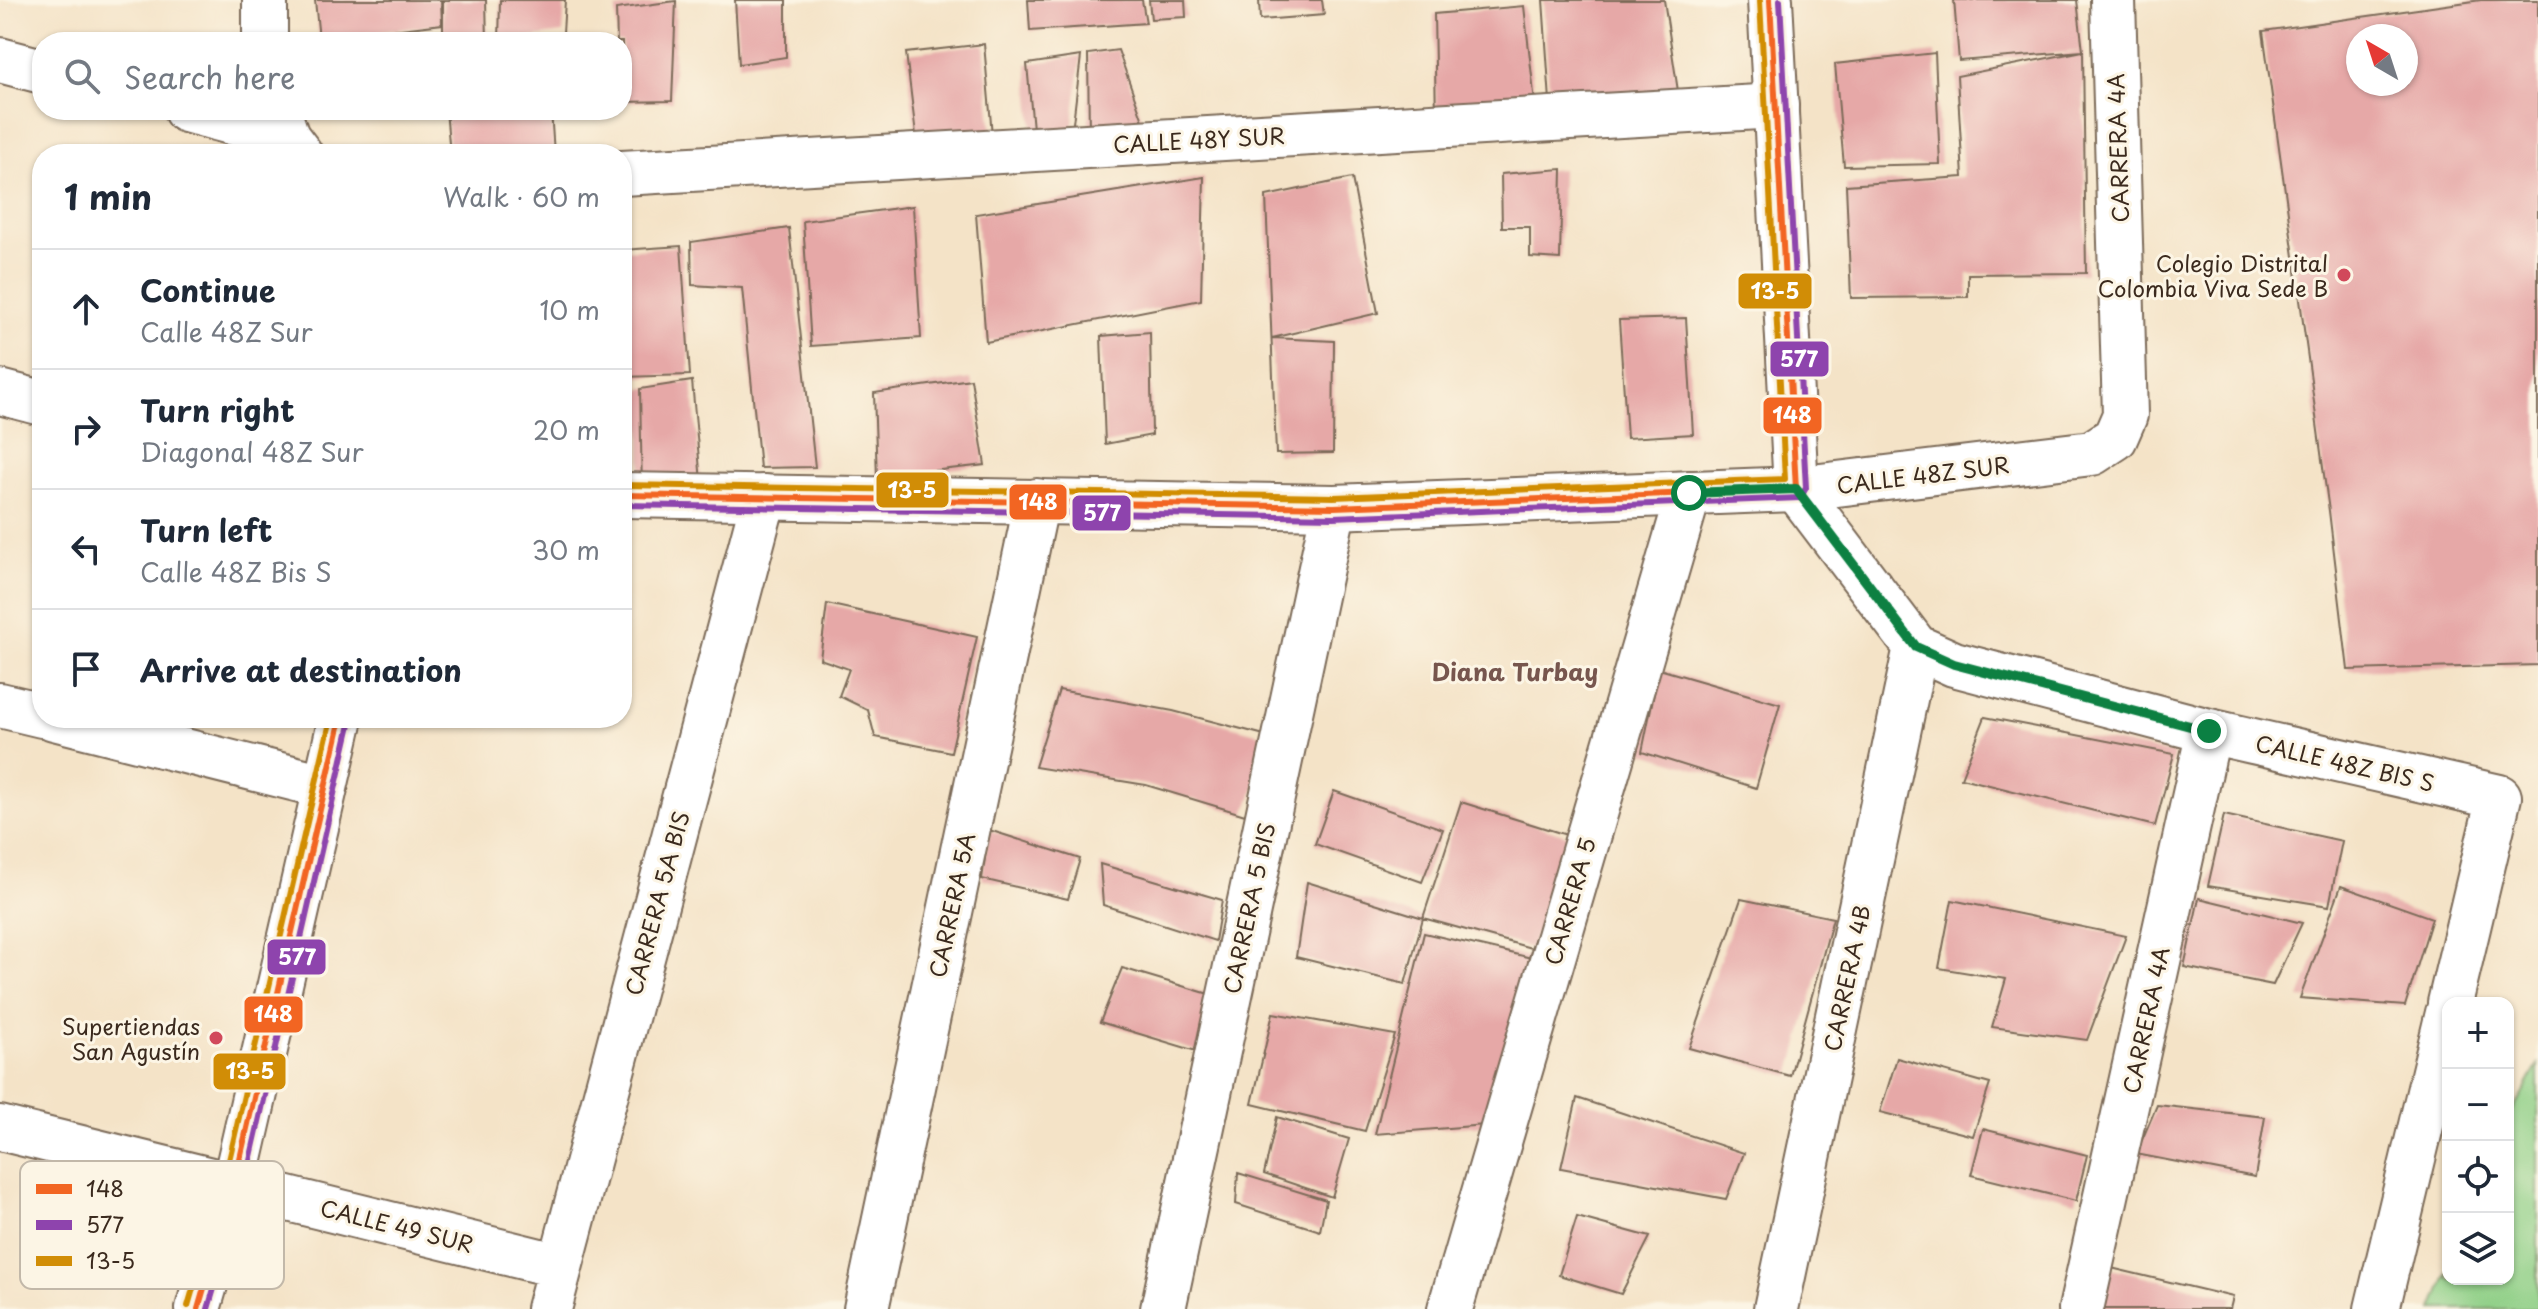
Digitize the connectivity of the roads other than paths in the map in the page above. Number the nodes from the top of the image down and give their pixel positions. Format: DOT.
graph roads {
  1 [pos="265,0"];
  2 [pos="1770,0"];
  3 [pos="2113,0"];
  4 [pos="265,32"];
  5 [pos="0,60"];
  6 [pos="32,68"];
  7 [pos="1776,106"];
  8 [pos="228,120"];
  9 [pos="288,134"];
  10 [pos="632,172"];
  11 [pos="0,392"];
  12 [pos="32,400"];
  13 [pos="2115,438"];
  14 [pos="1796,489"];
  15 [pos="1689,493"];
  16 [pos="632,495"];
  17 [pos="764,497"];
  18 [pos="1037,501"];
  19 [pos="1334,507"];
  20 [pos="1916,647"];
  21 [pos="0,705"];
  22 [pos="32,713"];
  23 [pos="94,728"];
  24 [pos="338,728"];
  25 [pos="2209,731"];
  26 [pos="324,786"];
  27 [pos="2451,997"];
  28 [pos="2442,1038"];
  29 [pos="0,1128"];
  30 [pos="135,1161"];
  31 [pos="239,1161"];
  32 [pos="284,1197"];
  33 [pos="560,1266"];
  34 [pos="204,1289"];
  35 [pos="198,1309"];
  36 [pos="549,1309"];
  37 [pos="866,1309"];
  38 [pos="1163,1309"];
  39 [pos="1450,1309"];
  40 [pos="1776,1309"];
  41 [pos="2081,1309"];
  42 [pos="2377,1309"];
  1 -- 4 [label="street"];
  2 -- 7 [label="street"];
  3 -- 13 [label="street, CARRERA 4A"];
  5 -- 6 [label="street"];
  7 -- 10 [label="street, CALLE 48Y SUR"];
  7 -- 14 [label="street"];
  8 -- 9 [label="street"];
  11 -- 12 [label="street"];
  13 -- 14 [label="street, CALLE 48Z SUR"];
  14 -- 15 [label="street, CALLE 48Z SUR"];
  14 -- 20 [label="street"];
  15 -- 19 [label="street, CALLE 48Z SUR"];
  15 -- 39 [label="street, CARRERA 5"];
  16 -- 17 [label="street, CALLE 48Z SUR"];
  17 -- 18 [label="street, CALLE 48Z SUR"];
  17 -- 33 [label="street, CARRERA 5A BIS"];
  18 -- 19 [label="street, CALLE 48Z SUR"];
  18 -- 37 [label="street, CARRERA 5A"];
  19 -- 38 [label="street, CARRERA 5 BIS"];
  20 -- 25 [label="street, CALLE 48Z BIS S"];
  20 -- 40 [label="street, CARRERA 4B"];
  21 -- 22 [label="street"];
  23 -- 26 [label="street"];
  24 -- 26 [label="street"];
  25 -- 27 [label="street, CALLE 48Z BIS S"];
  25 -- 41 [label="street, CARRERA 4A"];
  26 -- 31 [label="street"];
  28 -- 42 [label="street"];
  29 -- 30 [label="street, CALLE 49 SUR"];
  32 -- 33 [label="street, CALLE 49 SUR"];
  33 -- 36 [label="street, CARRERA 5A BIS"];
  34 -- 35 [label="street"];
}
